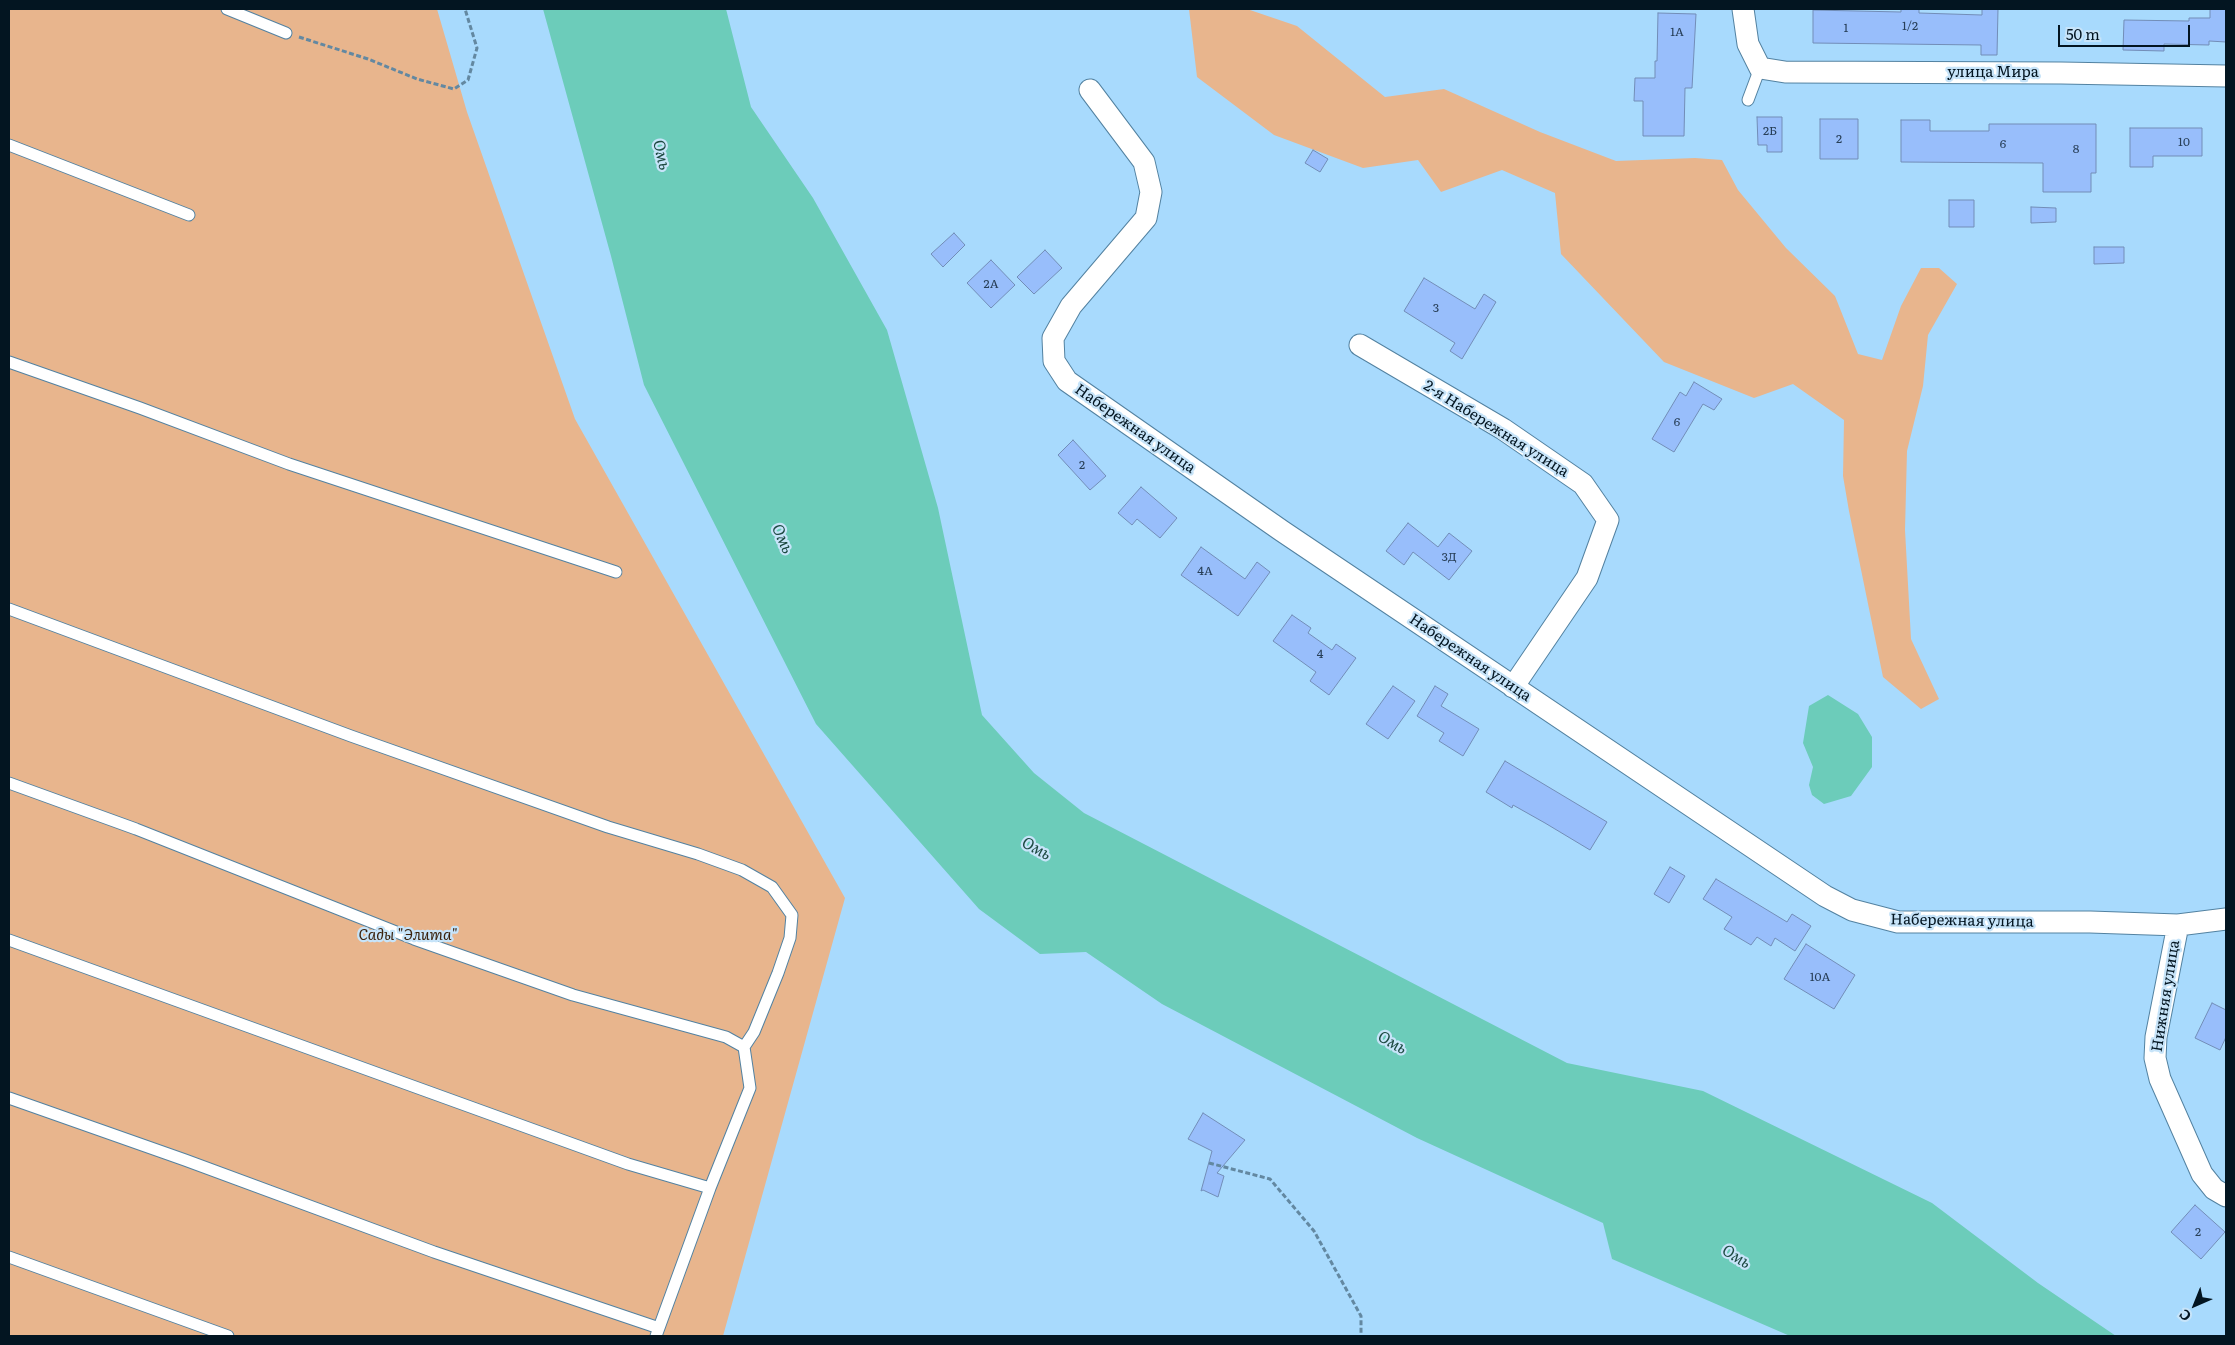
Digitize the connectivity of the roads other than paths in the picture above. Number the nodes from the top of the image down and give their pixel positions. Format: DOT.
graph roads {
  1 [pos="227,9"];
  2 [pos="1743,9"];
  3 [pos="286,33"];
  4 [pos="1760,68"];
  5 [pos="2226,76"];
  6 [pos="1090,90"];
  7 [pos="1748,100"];
  8 [pos="9,145"];
  9 [pos="188,215"];
  10 [pos="1360,345"];
  11 [pos="9,362"];
  12 [pos="616,572"];
  13 [pos="9,609"];
  14 [pos="1513,687"];
  15 [pos="9,783"];
  16 [pos="2226,919"];
  17 [pos="2178,925"];
  18 [pos="9,940"];
  19 [pos="744,1048"];
  20 [pos="9,1098"];
  21 [pos="710,1188"];
  22 [pos="2226,1196"];
  23 [pos="9,1257"];
  24 [pos="657,1332"];
  25 [pos="228,1336"];
  1 -- 3 [label="lane"];
  2 -- 4 [label="street"];
  4 -- 5 [label="street, улица Мира"];
  4 -- 7 [label="lane"];
  6 -- 14 [label="street, Набережная улица"];
  8 -- 9 [label="lane"];
  10 -- 14 [label="street, 2-я Набережная улица"];
  11 -- 12 [label="lane"];
  13 -- 19 [label="lane"];
  14 -- 17 [label="street, Набережная улица"];
  15 -- 19 [label="lane"];
  16 -- 17 [label="street, Набережная улица"];
  17 -- 22 [label="street, Нижняя улица"];
  18 -- 21 [label="lane"];
  19 -- 21 [label="lane"];
  20 -- 24 [label="lane"];
  21 -- 24 [label="lane"];
  23 -- 25 [label="lane"];
}
